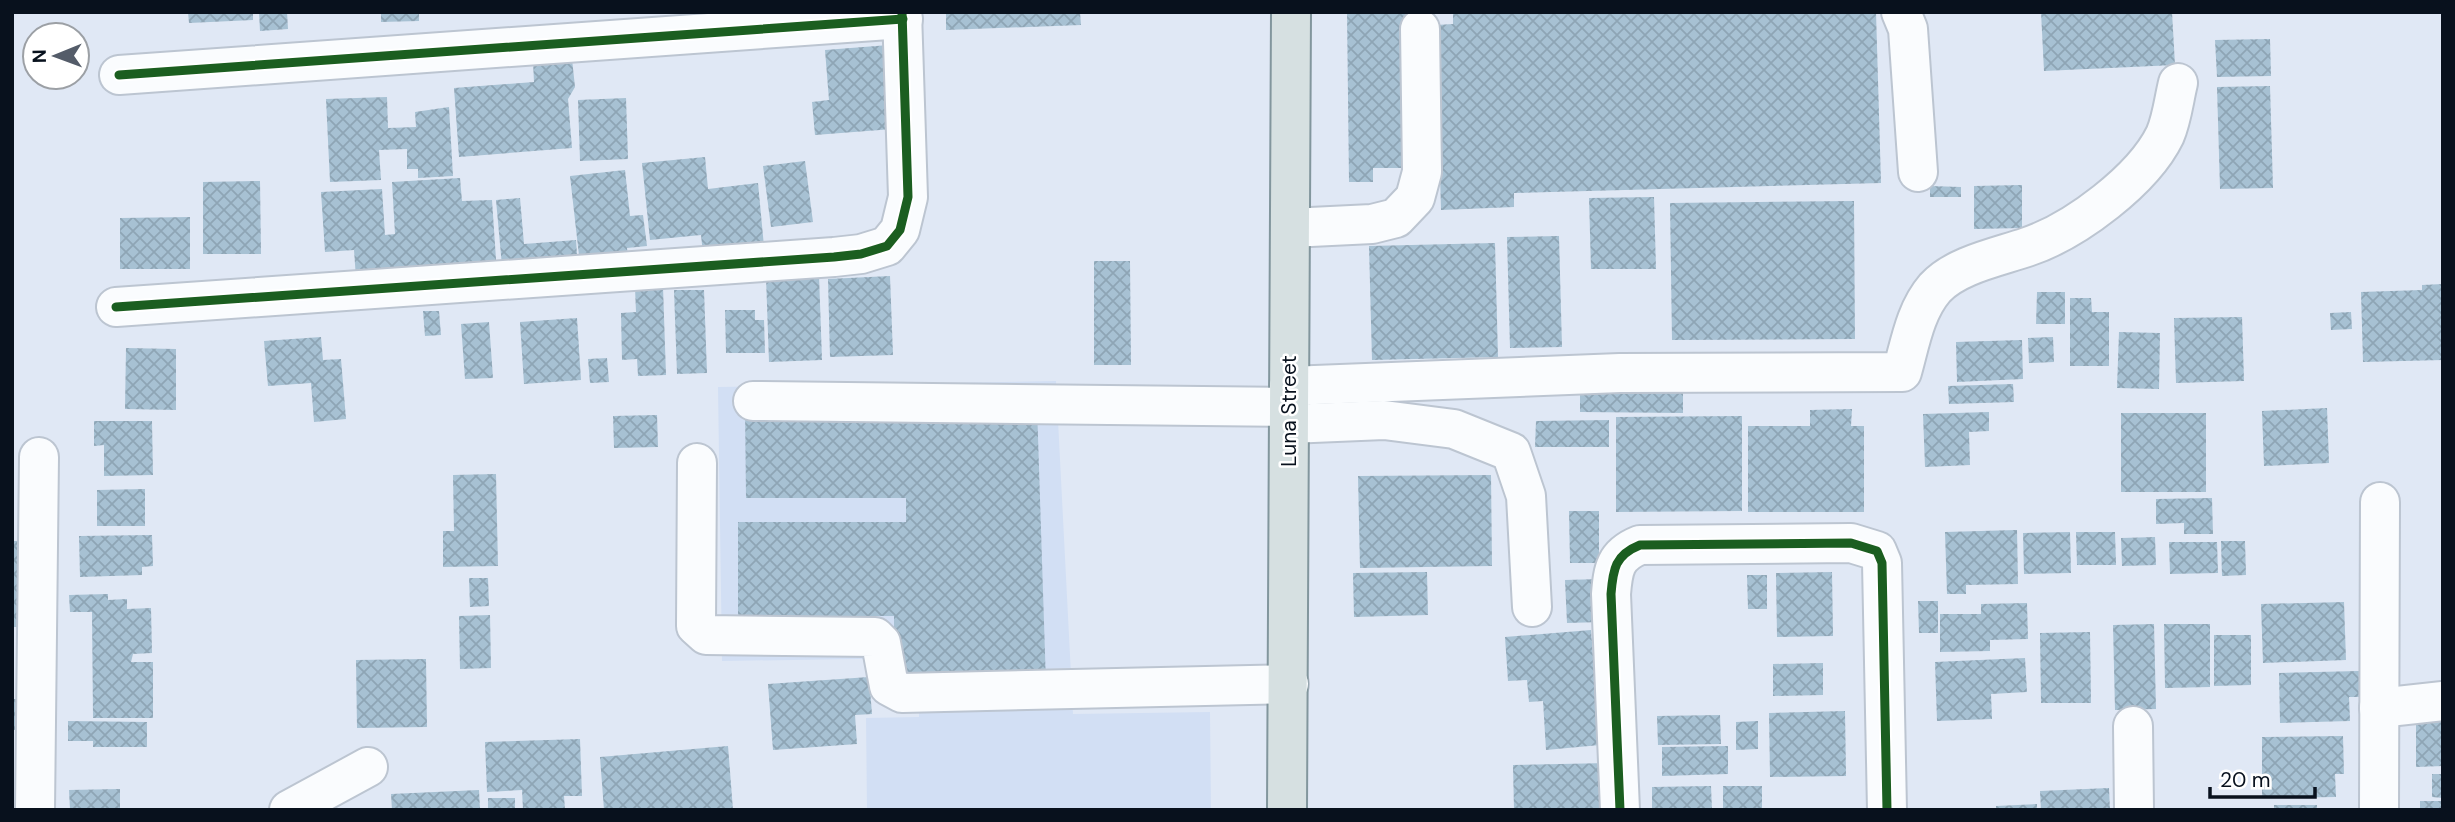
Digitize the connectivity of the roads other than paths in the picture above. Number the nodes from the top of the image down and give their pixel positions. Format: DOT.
graph roads {
  1 [pos="1291,12"];
  2 [pos="1901,12"];
  3 [pos="902,15"];
  4 [pos="1420,29"];
  5 [pos="119,75"];
  6 [pos="2178,83"];
  7 [pos="1918,172"];
  8 [pos="1290,229"];
  9 [pos="116,307"];
  10 [pos="753,401"];
  11 [pos="1289,406"];
  12 [pos="39,457"];
  13 [pos="697,463"];
  14 [pos="2380,502"];
  15 [pos="1532,607"];
  16 [pos="1289,684"];
  17 [pos="2443,701"];
  18 [pos="2379,708"];
  19 [pos="2133,726"];
  20 [pos="368,767"];
  21 [pos="35,810"];
  22 [pos="289,810"];
  23 [pos="1287,810"];
  24 [pos="1620,810"];
  25 [pos="1886,810"];
  26 [pos="2134,810"];
  27 [pos="2379,810"];
  1 -- 8 [label="main road, Luna Street"];
  2 -- 7 [label="street"];
  3 -- 5 [label="street"];
  3 -- 9 [label="street"];
  4 -- 8 [label="street"];
  6 -- 11 [label="street"];
  8 -- 11 [label="main road, Luna Street"];
  10 -- 11 [label="street"];
  11 -- 15 [label="street"];
  11 -- 16 [label="main road, Luna Street"];
  12 -- 21 [label="street"];
  13 -- 16 [label="street"];
  14 -- 18 [label="street"];
  16 -- 23 [label="main road, Luna Street"];
  17 -- 18 [label="street"];
  18 -- 27 [label="street"];
  19 -- 26 [label="street"];
  20 -- 22 [label="street"];
  24 -- 25 [label="street"];
}
